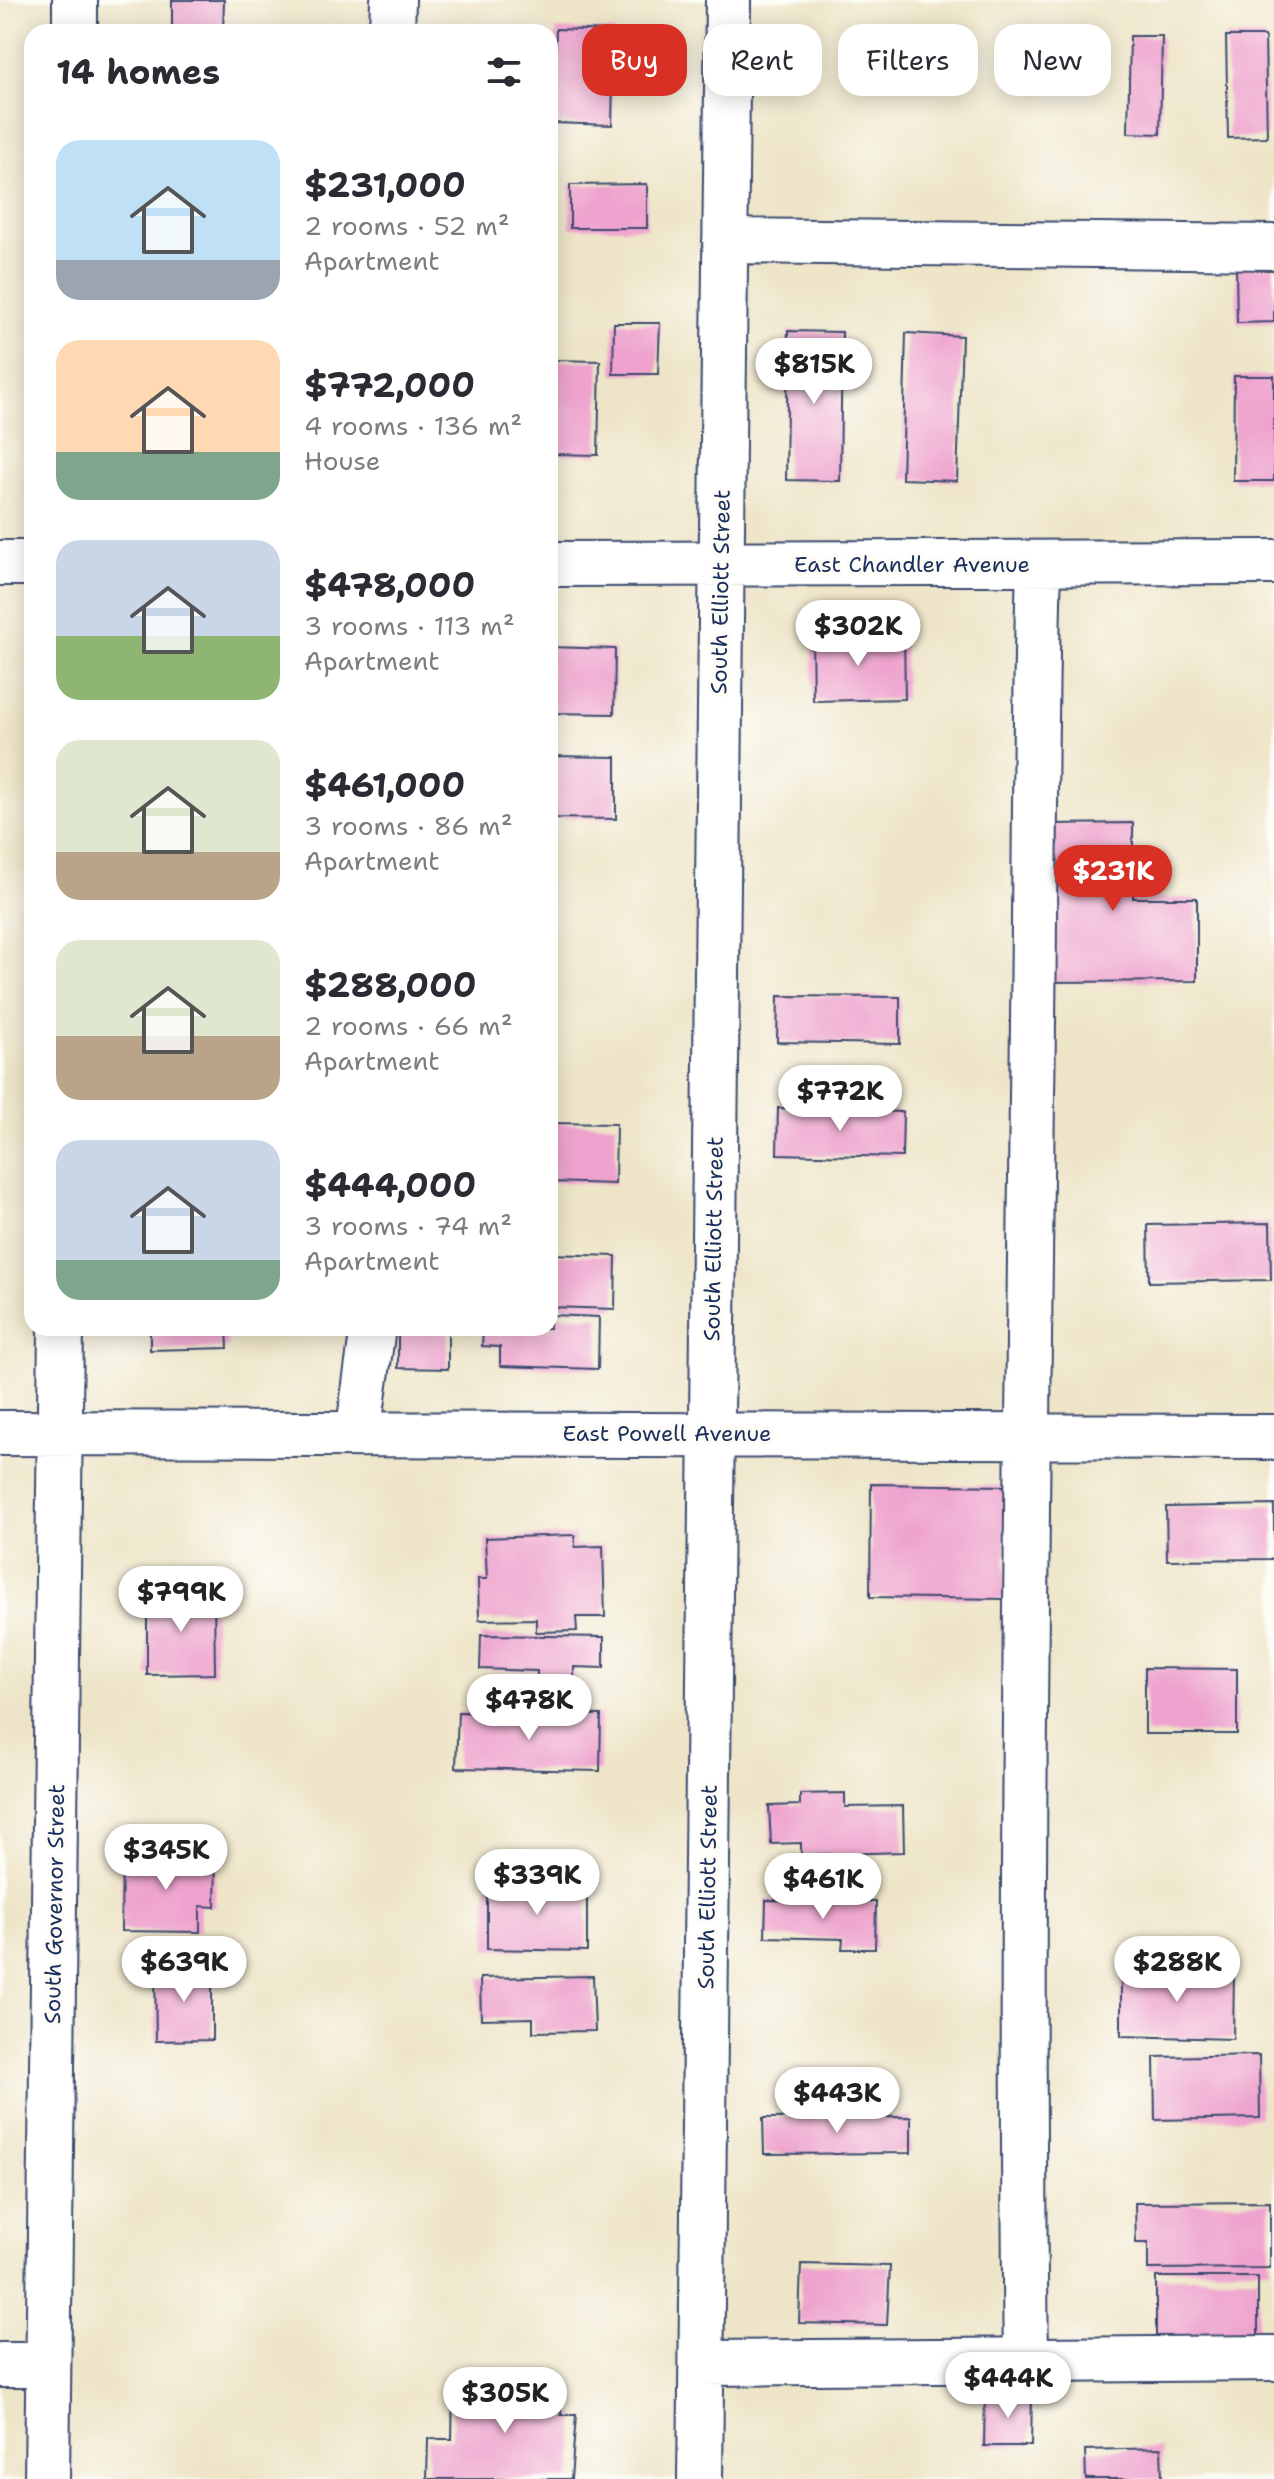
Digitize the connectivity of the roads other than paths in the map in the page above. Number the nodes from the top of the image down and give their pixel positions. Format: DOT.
graph roads {
  1 [pos="75,0"];
  2 [pos="393,0"];
  3 [pos="728,0"];
  4 [pos="75,24"];
  5 [pos="392,24"];
  6 [pos="725,241"];
  7 [pos="1274,247"];
  8 [pos="1274,562"];
  9 [pos="0,563"];
  10 [pos="24,563"];
  11 [pos="1039,563"];
  12 [pos="558,564"];
  13 [pos="721,565"];
  14 [pos="61,1336"];
  15 [pos="372,1336"];
  16 [pos="0,1433"];
  17 [pos="60,1433"];
  18 [pos="711,1433"];
  19 [pos="358,1434"];
  20 [pos="1026,1435"];
  21 [pos="1274,1437"];
  22 [pos="1274,2358"];
  23 [pos="1026,2361"];
  24 [pos="702,2363"];
  25 [pos="0,2365"];
  26 [pos="48,2365"];
  27 [pos="47,2479"];
  28 [pos="700,2479"];
  1 -- 4 [label="street"];
  2 -- 5 [label="street"];
  3 -- 6 [label="street, South Elliott Street"];
  6 -- 7 [label="street"];
  6 -- 13 [label="street, South Elliott Street"];
  8 -- 11 [label="street, East Chandler Avenue"];
  9 -- 10 [label="street"];
  11 -- 13 [label="street, East Chandler Avenue"];
  11 -- 20 [label="street"];
  12 -- 13 [label="street, East Chandler Avenue"];
  13 -- 18 [label="street, South Elliott Street"];
  14 -- 17 [label="street, South Governor Street"];
  15 -- 19 [label="street"];
  16 -- 17 [label="street, East Powell Avenue"];
  17 -- 19 [label="street, East Powell Avenue"];
  17 -- 26 [label="street, South Governor Street"];
  18 -- 19 [label="street, East Powell Avenue"];
  18 -- 20 [label="street, East Powell Avenue"];
  18 -- 24 [label="street, South Elliott Street"];
  20 -- 21 [label="street, East Powell Avenue"];
  20 -- 23 [label="street"];
  22 -- 23 [label="street"];
  23 -- 24 [label="street"];
  24 -- 28 [label="street, South Elliott Street"];
  25 -- 26 [label="street"];
  26 -- 27 [label="street, South Governor Street"];
}
